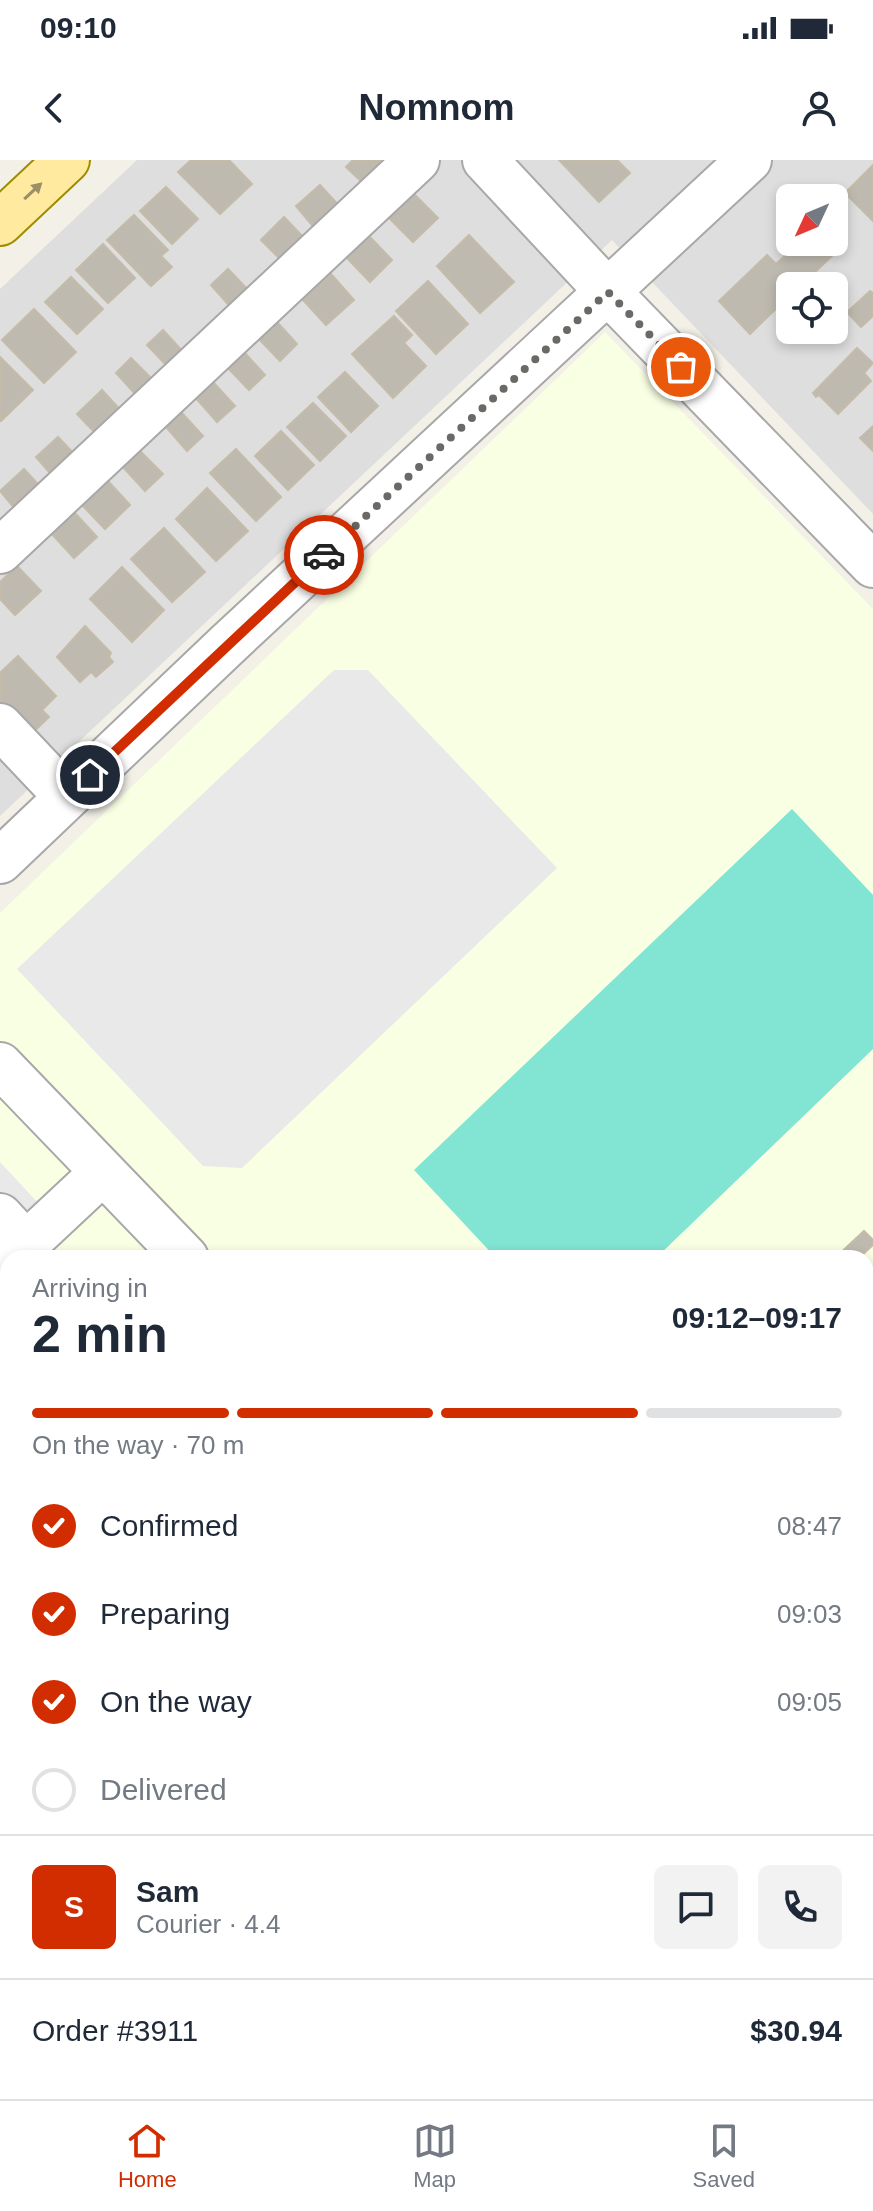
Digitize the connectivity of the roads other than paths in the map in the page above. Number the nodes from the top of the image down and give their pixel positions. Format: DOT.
graph roads {
  1 [pos="67,160"];
  2 [pos="417,160"];
  3 [pos="485,160"];
  4 [pos="749,160"];
  5 [pos="0,223"];
  6 [pos="608,292"];
  7 [pos="0,551"];
  8 [pos="873,565"];
  9 [pos="0,726"];
  10 [pos="67,797"];
  11 [pos="0,861"];
  12 [pos="0,1065"];
  13 [pos="103,1172"];
  14 [pos="9,1249"];
  15 [pos="178,1250"];
  5 -- 1 [label="main road, one-way"];
  2 -- 7 [label="street"];
  3 -- 6 [label="street"];
  4 -- 6 [label="street"];
  6 -- 8 [label="street"];
  6 -- 10 [label="street"];
  9 -- 10 [label="street"];
  10 -- 11 [label="street"];
  12 -- 13 [label="street"];
  13 -- 14 [label="street"];
  13 -- 15 [label="street"];
}
